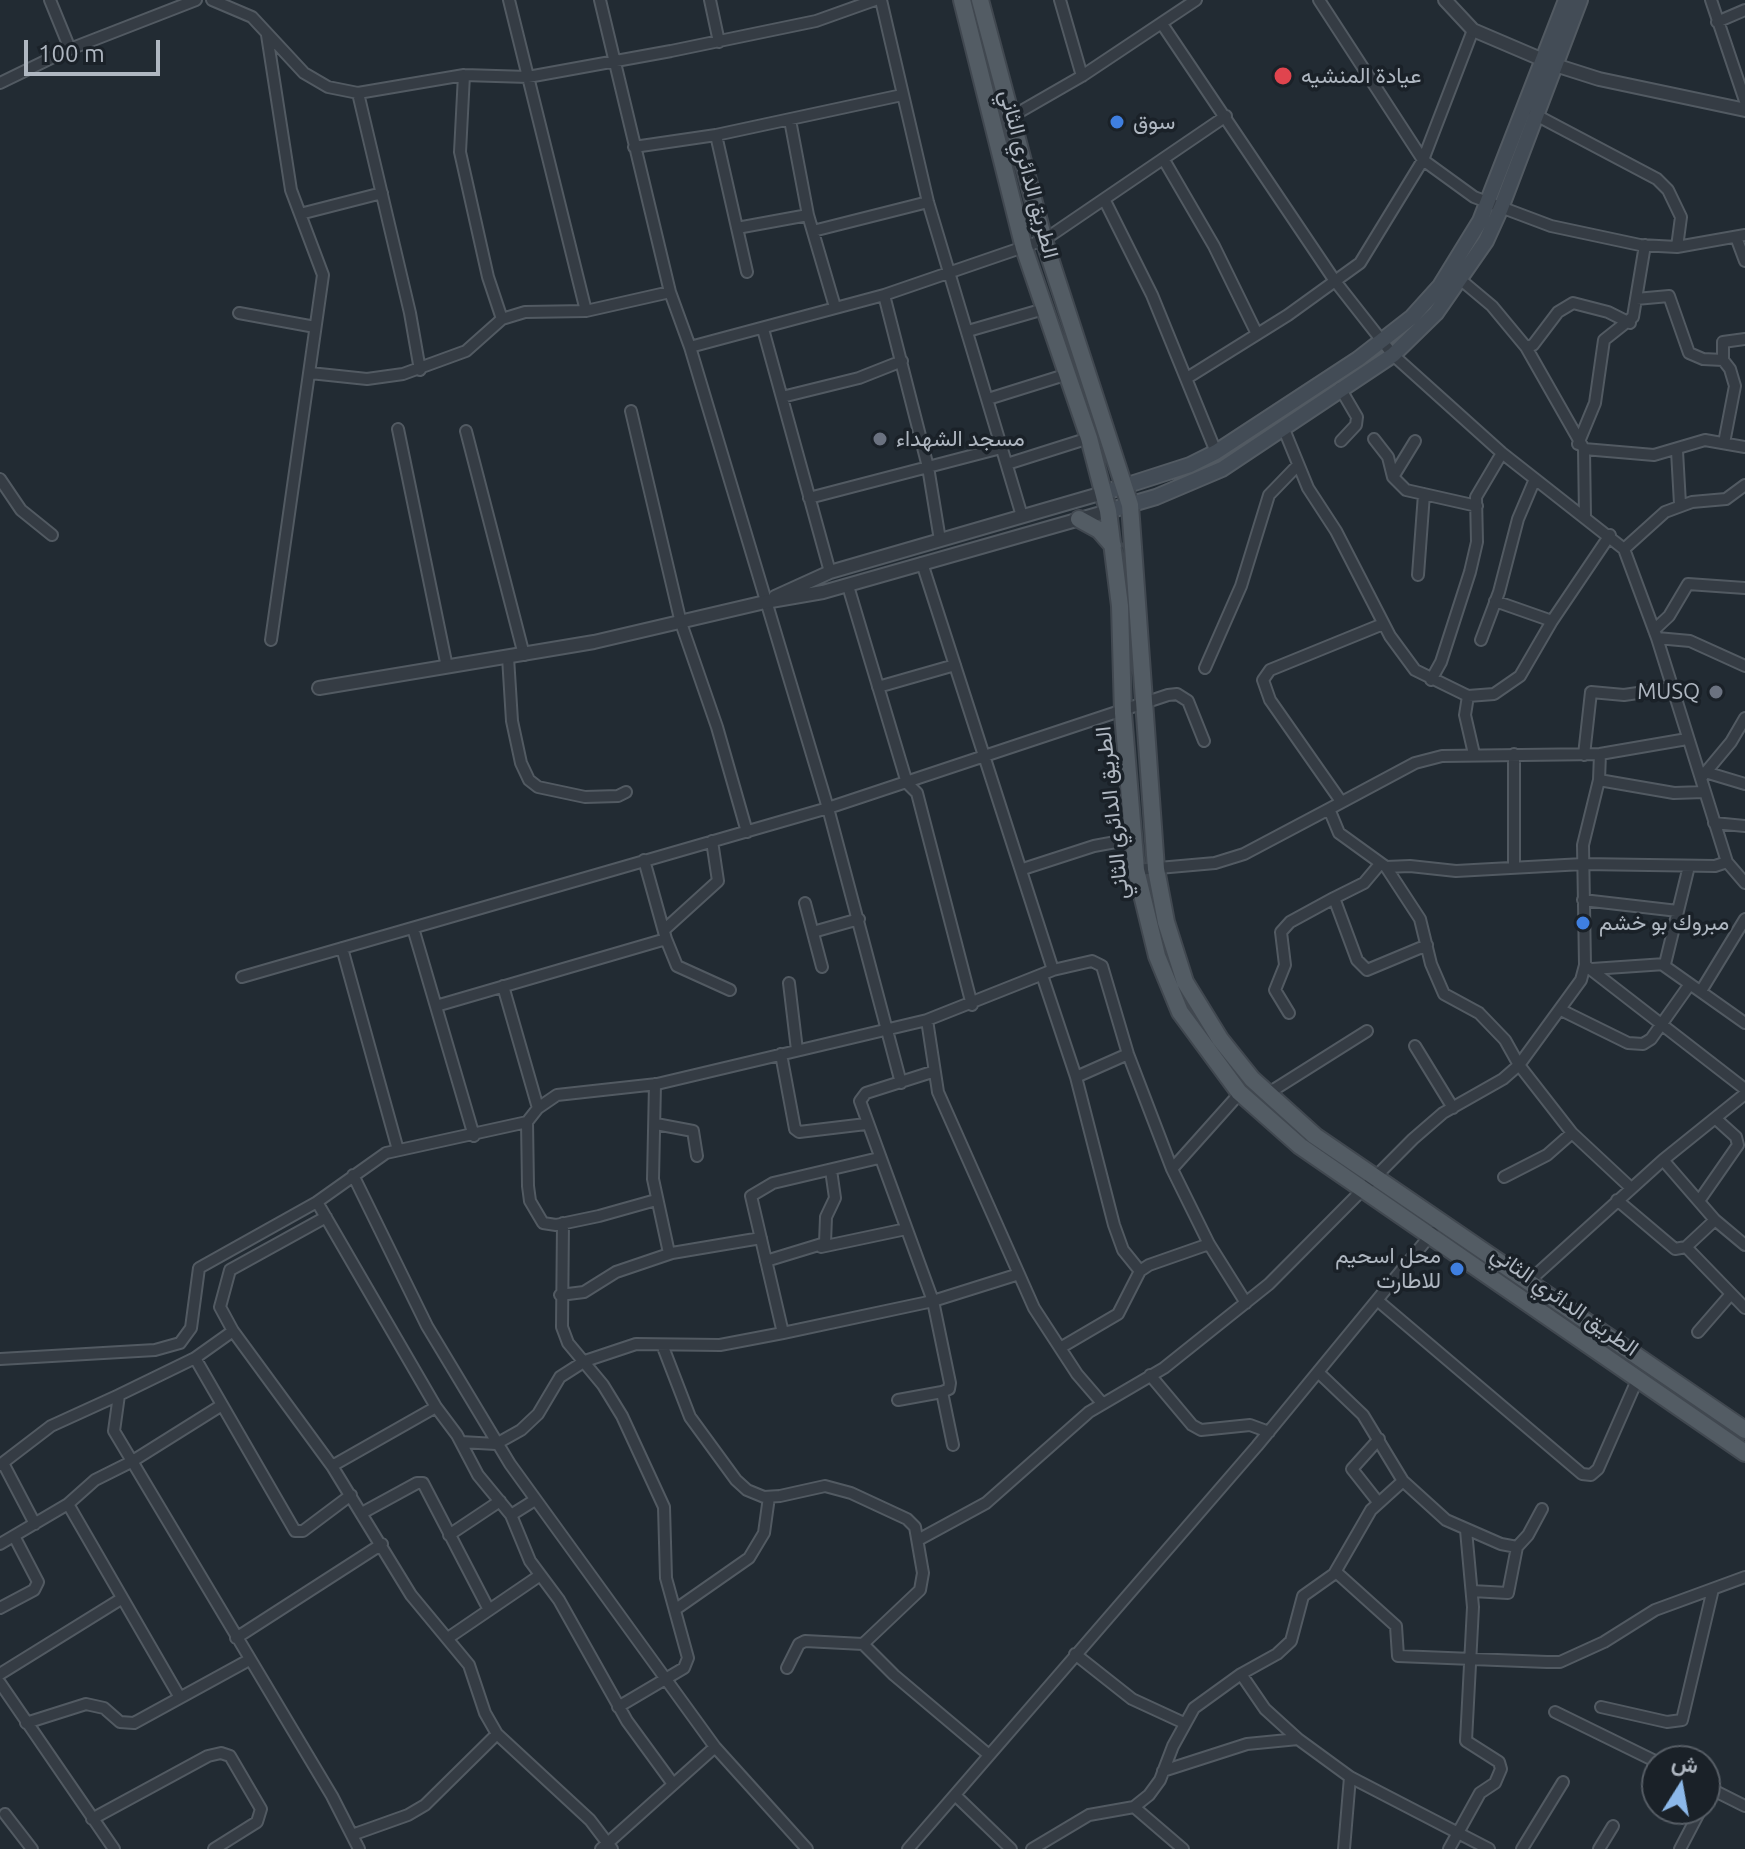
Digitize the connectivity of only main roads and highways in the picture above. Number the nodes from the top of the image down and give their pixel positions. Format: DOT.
graph roads {
  1 [pos="962,0"];
  2 [pos="980,0"];
  3 [pos="1566,0"];
  4 [pos="1580,0"];
  5 [pos="1125,487"];
  6 [pos="1103,493"];
  7 [pos="1130,505"];
  8 [pos="1108,511"];
  9 [pos="1079,519"];
  10 [pos="1113,546"];
  11 [pos="1369,1182"];
  12 [pos="1745,1430"];
  13 [pos="1745,1453"];
  1 -- 6 [label="main road, الطريق الدائري الثاني"];
  2 -- 5 [label="main road, الطريق الدائري الثاني"];
  3 -- 5 [label="main road"];
  4 -- 7 [label="main road"];
  5 -- 6 [label="main road"];
  5 -- 7 [label="main road, الطريق الدائري الثاني"];
  6 -- 8 [label="main road, الطريق الدائري الثاني"];
  7 -- 8 [label="main road"];
  7 -- 11 [label="main road, الطريق الدائري الثاني"];
  8 -- 10 [label="main road, الطريق الدائري الثاني"];
  9 -- 10 [label="main road"];
  10 -- 11 [label="main road, الطريق الدائري الثاني"];
  11 -- 12 [label="main road, الطريق الدائري الثاني"];
  11 -- 13 [label="main road, الطريق الدائري الثاني"];
}
